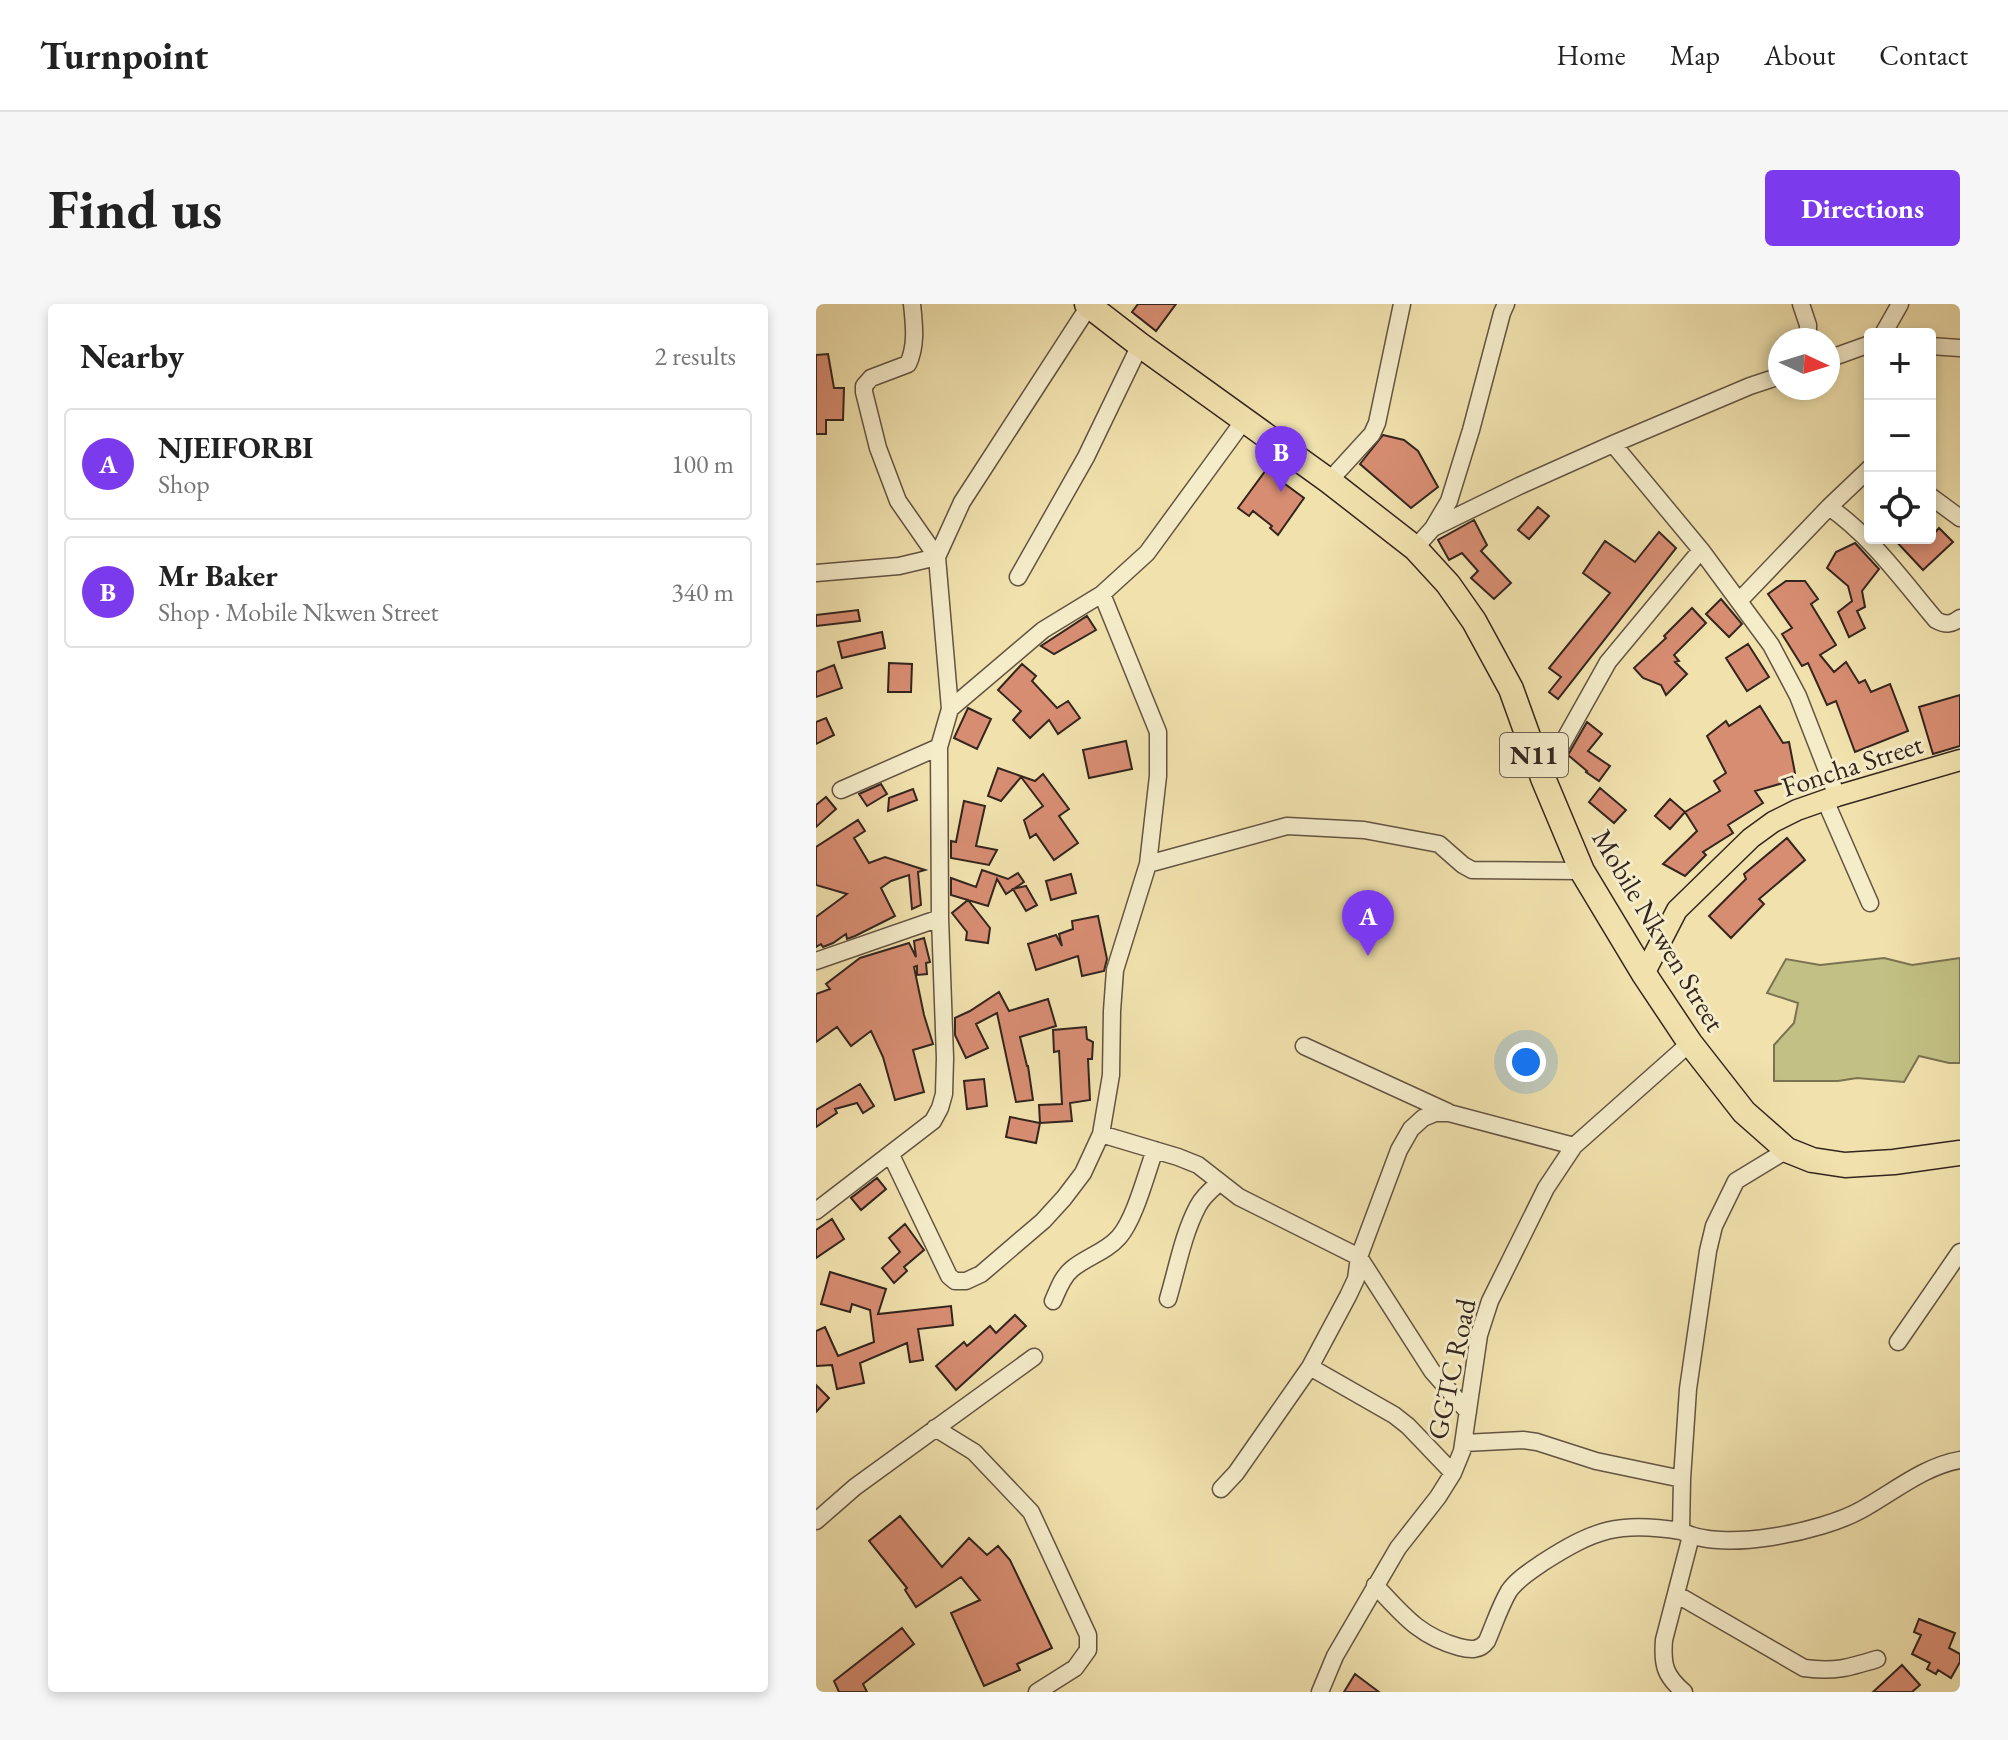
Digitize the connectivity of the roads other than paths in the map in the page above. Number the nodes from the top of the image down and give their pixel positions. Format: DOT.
graph roads {
  1 [pos="912,304"];
  2 [pos="1402,304"];
  3 [pos="1506,304"];
  4 [pos="1801,304"];
  5 [pos="1900,304"];
  6 [pos="1088,305"];
  7 [pos="1808,328"];
  8 [pos="1886,328"];
  9 [pos="1140,345"];
  10 [pos="1864,346"];
  11 [pos="1936,346"];
  12 [pos="1960,348"];
  13 [pos="1840,355"];
  14 [pos="1768,380"];
  15 [pos="1245,419"];
  16 [pos="1613,444"];
  17 [pos="1866,472"];
  18 [pos="1329,481"];
  19 [pos="1936,500"];
  20 [pos="1829,507"];
  21 [pos="1960,518"];
  22 [pos="1433,528"];
  23 [pos="1415,548"];
  24 [pos="1701,550"];
  25 [pos="937,557"];
  26 [pos="816,573"];
  27 [pos="1018,577"];
  28 [pos="1102,594"];
  29 [pos="1739,601"];
  30 [pos="1960,618"];
  31 [pos="950,709"];
  32 [pos="939,747"];
  33 [pos="1960,760"];
  34 [pos="1543,778"];
  35 [pos="841,790"];
  36 [pos="1831,798"];
  37 [pos="1148,864"];
  38 [pos="1582,871"];
  39 [pos="1870,903"];
  40 [pos="940,918"];
  41 [pos="816,961"];
  42 [pos="1644,974"];
  43 [pos="1690,1043"];
  44 [pos="1304,1046"];
  45 [pos="1449,1113"];
  46 [pos="1101,1134"];
  47 [pos="1574,1146"];
  48 [pos="1155,1150"];
  49 [pos="1787,1150"];
  50 [pos="1960,1153"];
  51 [pos="891,1155"];
  52 [pos="1220,1182"];
  53 [pos="816,1211"];
  54 [pos="1960,1252"];
  55 [pos="1359,1257"];
  56 [pos="1168,1299"];
  57 [pos="1053,1301"];
  58 [pos="1898,1342"];
  59 [pos="1034,1357"];
  60 [pos="1310,1367"];
  61 [pos="1468,1412"];
  62 [pos="935,1428"];
  63 [pos="1464,1443"];
  64 [pos="1960,1460"];
  65 [pos="1453,1473"];
  66 [pos="1682,1479"];
  67 [pos="1221,1489"];
  68 [pos="816,1521"];
  69 [pos="1686,1534"];
  70 [pos="1375,1585"];
  71 [pos="1676,1594"];
  72 [pos="1877,1659"];
  73 [pos="1037,1692"];
  74 [pos="1320,1692"];
  75 [pos="1684,1692"];
  1 -- 25 [label="street"];
  2 -- 18 [label="street"];
  3 -- 22 [label="street"];
  4 -- 7 [label="street"];
  5 -- 8 [label="street"];
  6 -- 9 [label="highway, Mobile Nkwen Street / N11"];
  6 -- 25 [label="street"];
  9 -- 15 [label="highway, Mobile Nkwen Street / N11"];
  9 -- 27 [label="street"];
  10 -- 13 [label="street"];
  11 -- 12 [label="street"];
  14 -- 16 [label="street"];
  15 -- 18 [label="highway, Mobile Nkwen Street / N11"];
  15 -- 28 [label="street"];
  16 -- 22 [label="street"];
  16 -- 24 [label="street"];
  17 -- 20 [label="street"];
  18 -- 23 [label="highway, Mobile Nkwen Street / N11"];
  19 -- 21 [label="street"];
  20 -- 29 [label="street"];
  20 -- 30 [label="street"];
  22 -- 23 [label="street"];
  23 -- 34 [label="highway, Mobile Nkwen Street / N11"];
  24 -- 29 [label="street"];
  24 -- 34 [label="street"];
  25 -- 26 [label="street"];
  25 -- 31 [label="street"];
  28 -- 31 [label="street"];
  28 -- 37 [label="street"];
  29 -- 36 [label="street"];
  31 -- 32 [label="street"];
  32 -- 35 [label="street"];
  32 -- 40 [label="street"];
  33 -- 36 [label="main road, Foncha Street"];
  34 -- 38 [label="highway, Mobile Nkwen Street / N11"];
  36 -- 39 [label="street"];
  36 -- 42 [label="main road, Foncha Street"];
  37 -- 38 [label="street"];
  37 -- 46 [label="street"];
  38 -- 42 [label="highway, Mobile Nkwen Street / N11"];
  40 -- 41 [label="street"];
  40 -- 51 [label="street"];
  42 -- 43 [label="highway, Mobile Nkwen Street / N11"];
  43 -- 47 [label="street, GGTC Road"];
  43 -- 49 [label="highway, Mobile Nkwen Street / N11"];
  44 -- 45 [label="street"];
  45 -- 47 [label="street"];
  45 -- 55 [label="street"];
  46 -- 48 [label="street"];
  46 -- 51 [label="street"];
  47 -- 61 [label="street, GGTC Road"];
  48 -- 52 [label="street"];
  48 -- 57 [label="street"];
  49 -- 50 [label="highway, Mobile Nkwen Street / N11"];
  49 -- 66 [label="street"];
  51 -- 53 [label="street"];
  52 -- 55 [label="street"];
  52 -- 56 [label="street"];
  54 -- 58 [label="street"];
  55 -- 60 [label="street"];
  55 -- 61 [label="street"];
  59 -- 62 [label="street"];
  60 -- 65 [label="street"];
  60 -- 67 [label="street"];
  61 -- 63 [label="street, GGTC Road"];
  62 -- 68 [label="street"];
  62 -- 73 [label="street"];
  63 -- 65 [label="street, GGTC Road"];
  63 -- 66 [label="street"];
  64 -- 69 [label="street"];
  65 -- 70 [label="street, GGTC Road"];
  66 -- 69 [label="street"];
  69 -- 70 [label="street"];
  69 -- 71 [label="street"];
  70 -- 74 [label="street, GGTC Road"];
  71 -- 72 [label="street"];
  71 -- 75 [label="street"];
}
